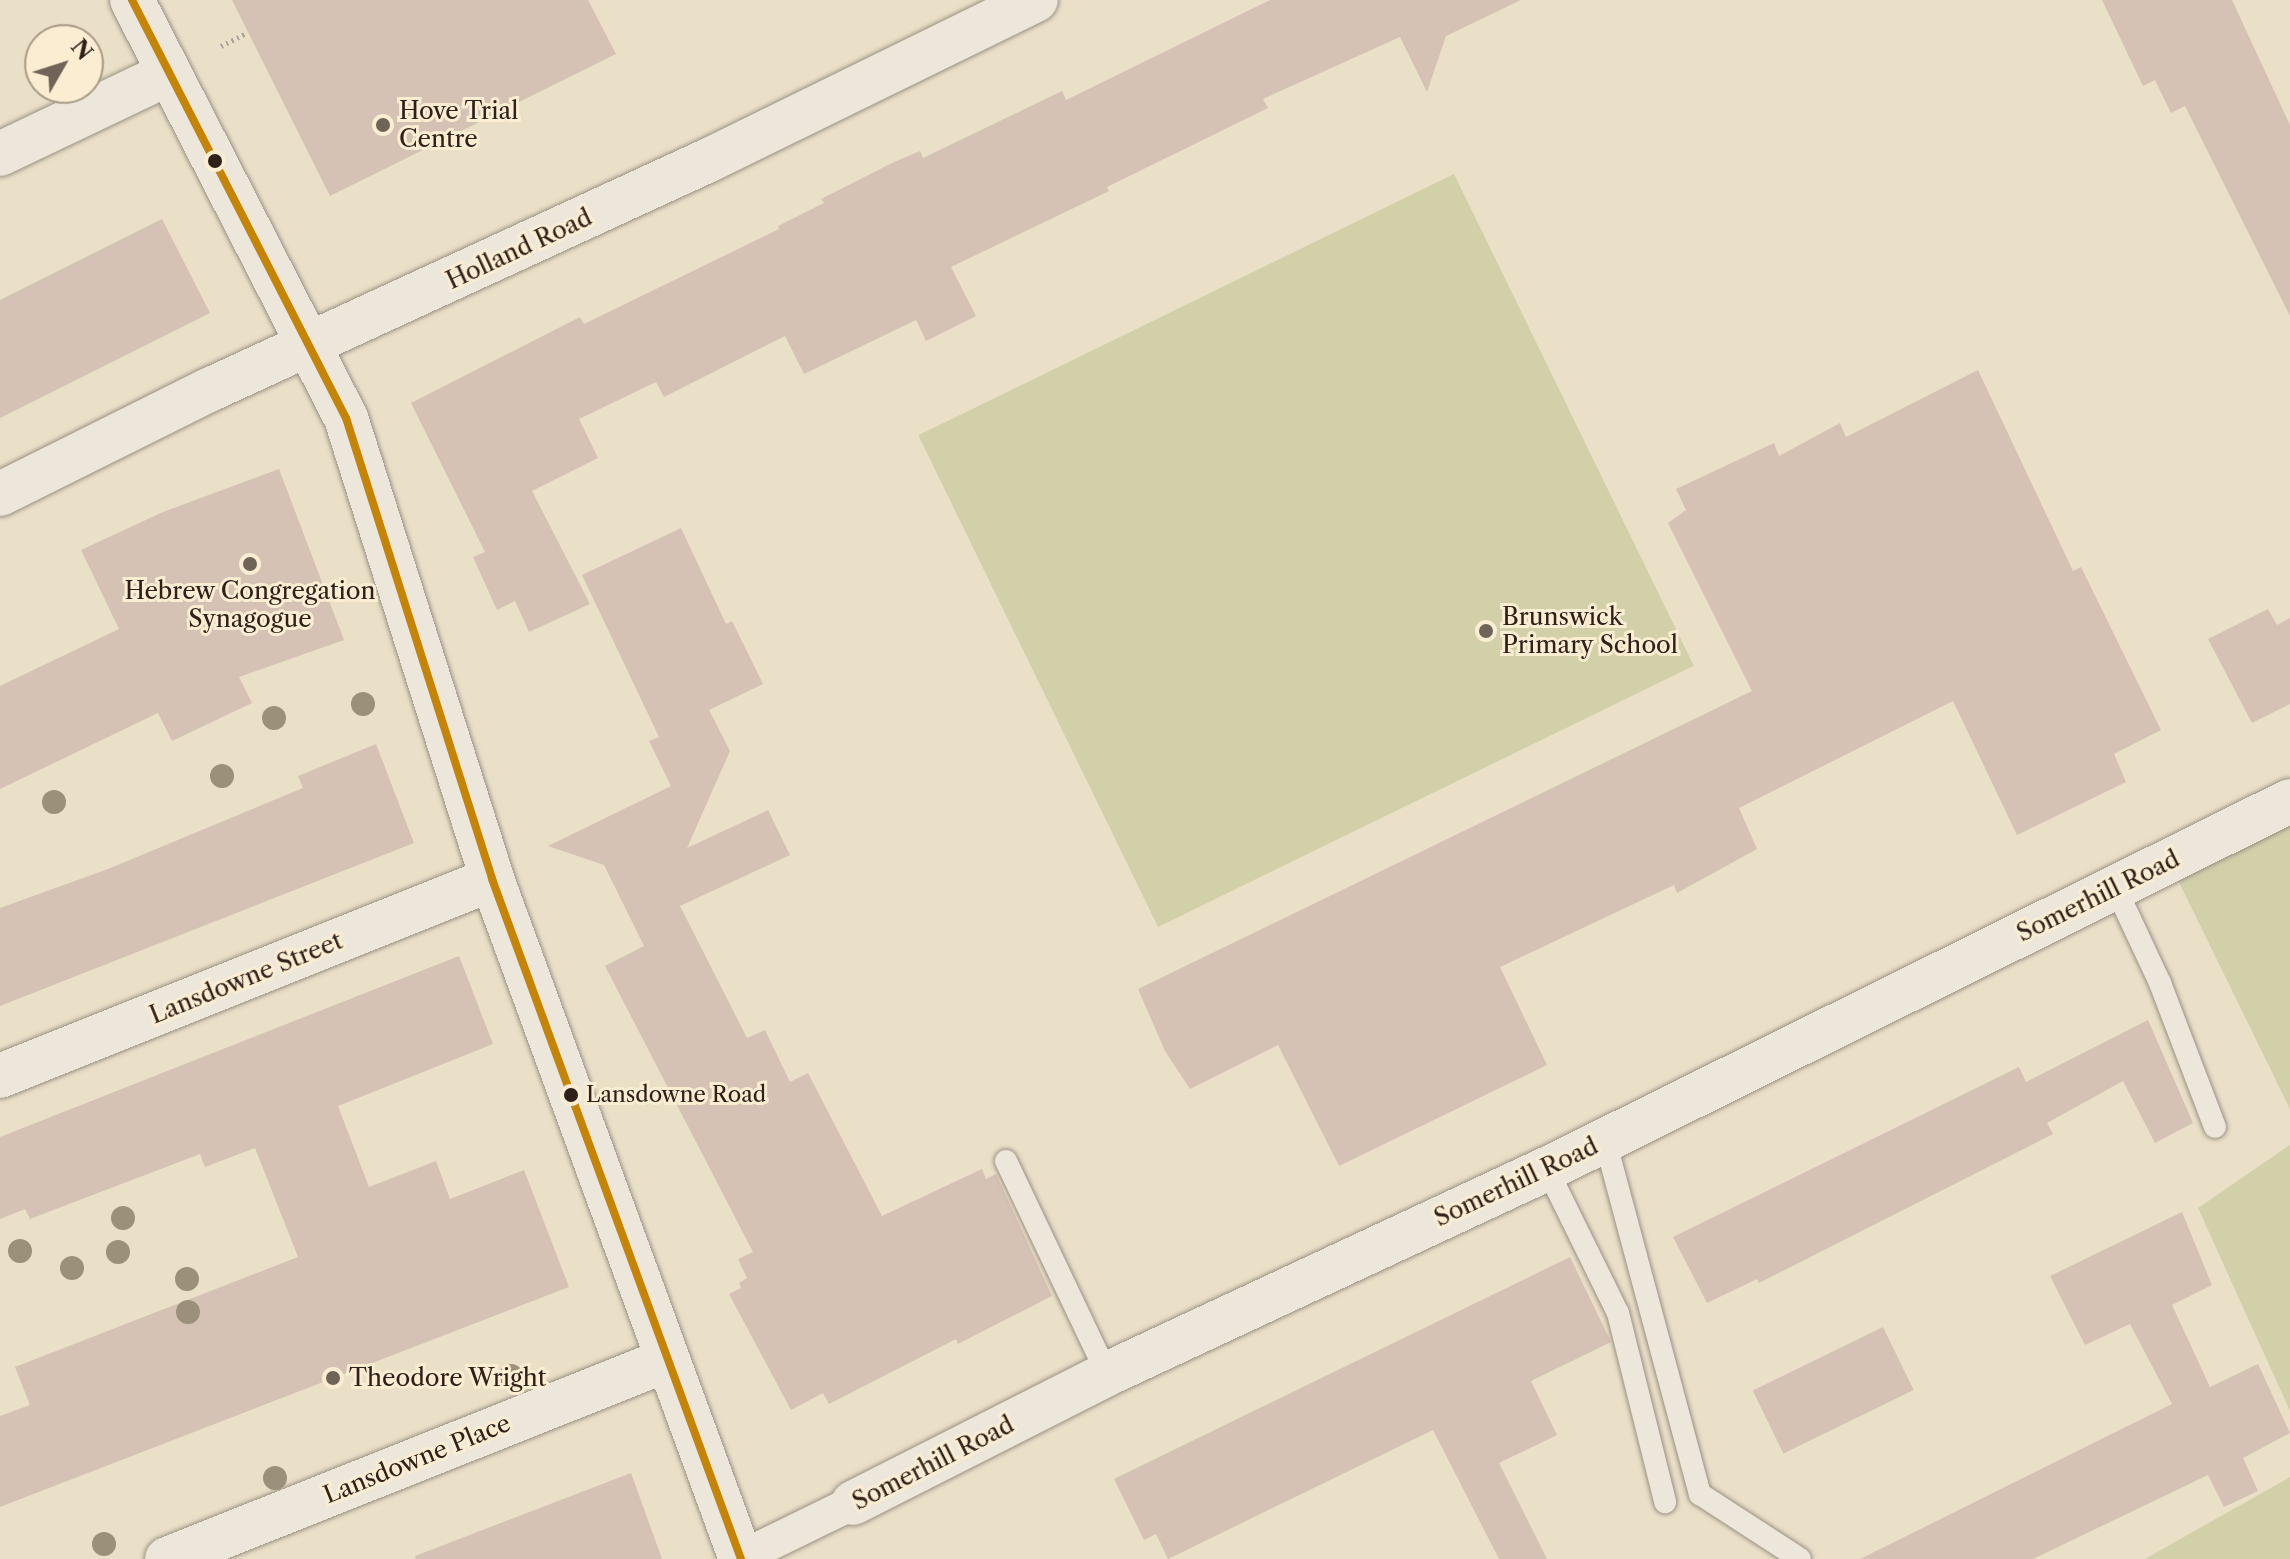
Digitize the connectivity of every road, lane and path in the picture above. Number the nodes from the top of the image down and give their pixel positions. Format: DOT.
graph roads {
  1 [pos="132,0"];
  2 [pos="1036,0"];
  3 [pos="248,32"];
  4 [pos="221,46"];
  5 [pos="168,74"];
  6 [pos="0,154"];
  7 [pos="310,343"];
  8 [pos="0,494"];
  9 [pos="2290,801"];
  10 [pos="492,879"];
  11 [pos="2116,889"];
  12 [pos="0,1076"];
  13 [pos="2215,1127"];
  14 [pos="1605,1140"];
  15 [pos="1006,1161"];
  16 [pos="1547,1169"];
  17 [pos="667,1360"];
  18 [pos="1107,1374"];
  19 [pos="1665,1502"];
  20 [pos="853,1503"];
  21 [pos="740,1558"];
  22 [pos="167,1559"];
  23 [pos="1800,1559"];
  1 -- 5 [label="street"];
  2 -- 7 [label="street, Holland Road"];
  3 -- 4 [label="path"];
  5 -- 6 [label="street"];
  5 -- 7 [label="street"];
  7 -- 8 [label="street, Holland Road"];
  7 -- 10 [label="street"];
  9 -- 11 [label="street, Somerhill Road"];
  10 -- 12 [label="street, Lansdowne Street"];
  10 -- 17 [label="street"];
  11 -- 13 [label="lane"];
  11 -- 14 [label="street, Somerhill Road"];
  14 -- 16 [label="street, Somerhill Road"];
  14 -- 23 [label="lane"];
  15 -- 18 [label="lane"];
  16 -- 18 [label="street, Somerhill Road"];
  16 -- 19 [label="lane"];
  17 -- 21 [label="street"];
  17 -- 22 [label="street, Lansdowne Place"];
  18 -- 20 [label="street, Somerhill Road"];
  20 -- 21 [label="street, Somerhill Road"];
}
